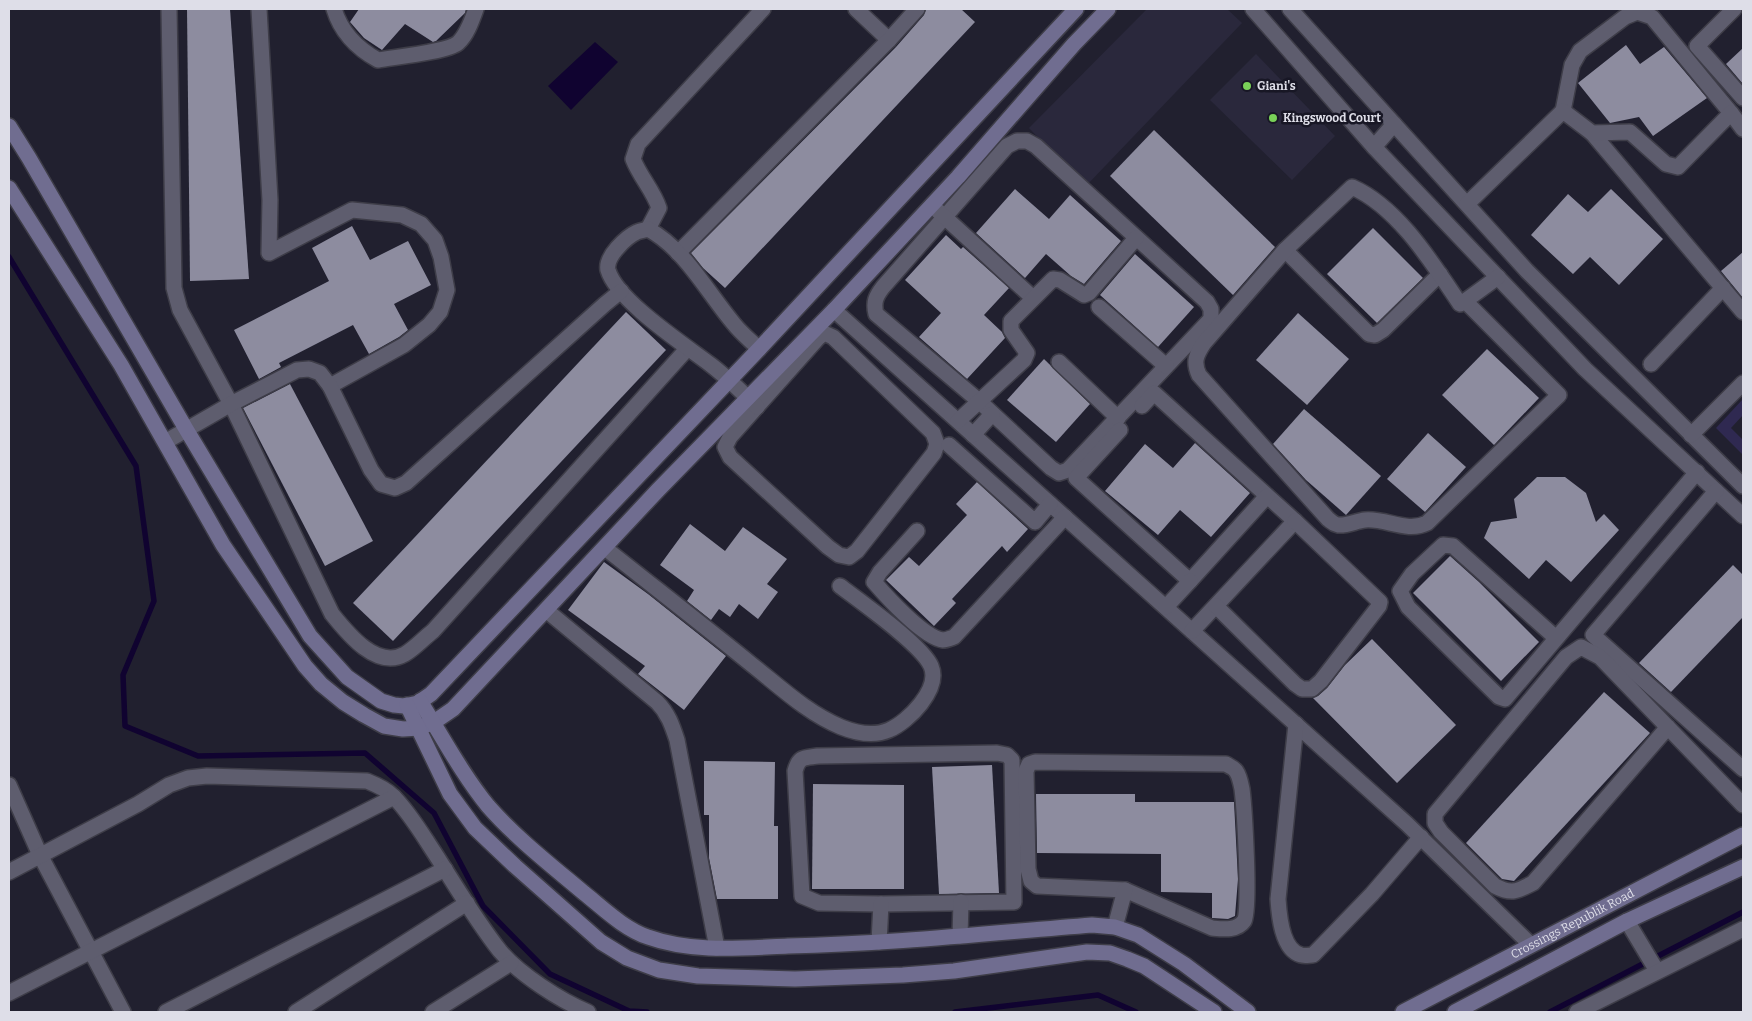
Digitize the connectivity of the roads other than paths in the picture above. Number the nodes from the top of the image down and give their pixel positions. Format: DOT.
graph roads {
  1 [pos="169,9"];
  2 [pos="259,9"];
  3 [pos="334,9"];
  4 [pos="476,9"];
  5 [pos="762,9"];
  6 [pos="856,9"];
  7 [pos="917,9"];
  8 [pos="1076,9"];
  9 [pos="1108,9"];
  10 [pos="1253,9"];
  11 [pos="1290,9"];
  12 [pos="1734,9"];
  13 [pos="889,40"];
  14 [pos="1743,98"];
  15 [pos="1564,111"];
  16 [pos="1731,113"];
  17 [pos="1394,124"];
  18 [pos="9,126"];
  19 [pos="1743,129"];
  20 [pos="1592,133"];
  21 [pos="1374,147"];
  22 [pos="9,188"];
  23 [pos="1466,204"];
  24 [pos="932,205"];
  25 [pos="945,217"];
  26 [pos="648,229"];
  27 [pos="1136,238"];
  28 [pos="1285,250"];
  29 [pos="678,253"];
  30 [pos="1440,274"];
  31 [pos="1498,277"];
  32 [pos="1723,288"];
  33 [pos="621,292"];
  34 [pos="1033,298"];
  35 [pos="1465,301"];
  36 [pos="1099,307"];
  37 [pos="834,310"];
  38 [pos="1743,312"];
  39 [pos="687,349"];
  40 [pos="759,349"];
  41 [pos="1059,362"];
  42 [pos="1651,364"];
  43 [pos="1166,366"];
  44 [pos="729,380"];
  45 [pos="1743,383"];
  46 [pos="330,386"];
  47 [pos="979,401"];
  48 [pos="752,402"];
  49 [pos="936,402"];
  50 [pos="231,404"];
  51 [pos="992,414"];
  52 [pos="1118,418"];
  53 [pos="920,420"];
  54 [pos="958,421"];
  55 [pos="186,429"];
  56 [pos="973,435"];
  57 [pos="1691,435"];
  58 [pos="165,442"];
  59 [pos="949,445"];
  60 [pos="1697,472"];
  61 [pos="1743,486"];
  62 [pos="1716,491"];
  63 [pos="1267,496"];
  64 [pos="1050,504"];
  65 [pos="1743,516"];
  66 [pos="1065,517"];
  67 [pos="1295,521"];
  68 [pos="1035,522"];
  69 [pos="917,531"];
  70 [pos="1047,536"];
  71 [pos="605,548"];
  72 [pos="1190,581"];
  73 [pos="840,586"];
  74 [pos="1216,606"];
  75 [pos="1166,608"];
  76 [pos="546,610"];
  77 [pos="1192,631"];
  78 [pos="1556,638"];
  79 [pos="414,703"];
  80 [pos="434,722"];
  81 [pos="1296,724"];
  82 [pos="1668,727"];
  83 [pos="419,728"];
  84 [pos="1743,768"];
  85 [pos="9,785"];
  86 [pos="394,797"];
  87 [pos="1743,805"];
  88 [pos="1743,835"];
  89 [pos="1421,837"];
  90 [pos="40,855"];
  91 [pos="1743,867"];
  92 [pos="445,869"];
  93 [pos="9,872"];
  94 [pos="1125,890"];
  95 [pos="961,902"];
  96 [pos="467,903"];
  97 [pos="881,904"];
  98 [pos="1627,921"];
  99 [pos="1115,927"];
  100 [pos="1743,929"];
  101 [pos="960,936"];
  102 [pos="880,942"];
  103 [pos="1531,945"];
  104 [pos="717,948"];
  105 [pos="92,951"];
  106 [pos="511,963"];
  107 [pos="1654,967"];
  108 [pos="9,993"];
  109 [pos="583,1011"];
  110 [pos="124,1012"];
  111 [pos="166,1012"];
  112 [pos="296,1012"];
  113 [pos="433,1012"];
  114 [pos="1214,1012"];
  115 [pos="1248,1012"];
  116 [pos="1403,1012"];
  117 [pos="1455,1012"];
  118 [pos="1576,1012"];
  1 -- 50 [label="street"];
  2 -- 46 [label="street"];
  3 -- 4 [label="street"];
  5 -- 26 [label="street"];
  6 -- 13 [label="street"];
  7 -- 13 [label="street"];
  8 -- 40 [label="street"];
  9 -- 24 [label="street"];
  10 -- 21 [label="street"];
  11 -- 17 [label="street"];
  12 -- 14 [label="street"];
  13 -- 29 [label="street"];
  15 -- 16 [label="street"];
  15 -- 20 [label="street"];
  15 -- 23 [label="street"];
  16 -- 19 [label="street"];
  16 -- 20 [label="street"];
  17 -- 21 [label="street"];
  17 -- 23 [label="street"];
  18 -- 55 [label="street"];
  20 -- 32 [label="street"];
  21 -- 31 [label="street"];
  22 -- 58 [label="street"];
  23 -- 57 [label="street"];
  24 -- 25 [label="street"];
  24 -- 37 [label="street"];
  25 -- 27 [label="street"];
  25 -- 34 [label="street"];
  25 -- 47 [label="street"];
  26 -- 29 [label="street"];
  26 -- 33 [label="street"];
  27 -- 34 [label="street"];
  27 -- 43 [label="street"];
  28 -- 30 [label="street"];
  28 -- 30 [label="street"];
  28 -- 35 [label="street"];
  29 -- 40 [label="street"];
  30 -- 35 [label="street"];
  31 -- 35 [label="street"];
  31 -- 60 [label="street"];
  32 -- 38 [label="street"];
  32 -- 42 [label="street"];
  33 -- 39 [label="street"];
  33 -- 46 [label="street"];
  34 -- 47 [label="street"];
  36 -- 43 [label="street"];
  37 -- 48 [label="street"];
  37 -- 49 [label="street"];
  39 -- 44 [label="street"];
  39 -- 50 [label="street"];
  40 -- 44 [label="street"];
  41 -- 52 [label="street"];
  43 -- 52 [label="street"];
  44 -- 48 [label="street"];
  44 -- 79 [label="street"];
  45 -- 57 [label="street"];
  46 -- 50 [label="street"];
  47 -- 51 [label="street"];
  47 -- 54 [label="street"];
  48 -- 53 [label="street"];
  48 -- 53 [label="street"];
  48 -- 71 [label="street"];
  49 -- 53 [label="street"];
  49 -- 54 [label="street"];
  50 -- 55 [label="street"];
  51 -- 52 [label="street"];
  51 -- 56 [label="street"];
  54 -- 56 [label="street"];
  55 -- 58 [label="street"];
  55 -- 79 [label="street"];
  56 -- 64 [label="street"];
  57 -- 61 [label="street"];
  58 -- 83 [label="street"];
  59 -- 68 [label="street"];
  60 -- 62 [label="street"];
  60 -- 78 [label="street"];
  62 -- 65 [label="street"];
  62 -- 84 [label="street"];
  63 -- 67 [label="street"];
  63 -- 72 [label="street"];
  63 -- 72 [label="street"];
  64 -- 66 [label="street"];
  64 -- 68 [label="street"];
  66 -- 70 [label="street"];
  66 -- 75 [label="street"];
  67 -- 74 [label="street"];
  67 -- 74 [label="street"];
  68 -- 70 [label="street"];
  69 -- 70 [label="street"];
  71 -- 73 [label="street"];
  71 -- 76 [label="street"];
  72 -- 75 [label="street"];
  74 -- 77 [label="street"];
  75 -- 77 [label="street"];
  76 -- 80 [label="street"];
  76 -- 104 [label="street"];
  77 -- 81 [label="street"];
  78 -- 78 [label="street"];
  79 -- 80 [label="street"];
  79 -- 83 [label="street"];
  80 -- 83 [label="street"];
  80 -- 104 [label="street"];
  81 -- 89 [label="street"];
  81 -- 89 [label="street"];
  82 -- 82 [label="street"];
  82 -- 87 [label="street"];
  83 -- 114 [label="street"];
  85 -- 90 [label="street"];
  86 -- 90 [label="street"];
  86 -- 92 [label="street"];
  86 -- 105 [label="street"];
  88 -- 103 [label="street, Crossings Republik Road"];
  89 -- 103 [label="street"];
  90 -- 93 [label="street"];
  90 -- 105 [label="street"];
  91 -- 98 [label="street, Crossings Republik Road"];
  92 -- 96 [label="street"];
  92 -- 111 [label="street"];
  94 -- 94 [label="street"];
  94 -- 99 [label="street"];
  95 -- 97 [label="street"];
  95 -- 97 [label="street"];
  95 -- 101 [label="street"];
  96 -- 106 [label="street"];
  96 -- 112 [label="street"];
  97 -- 102 [label="street"];
  98 -- 107 [label="street"];
  98 -- 117 [label="street, Crossings Republik Road"];
  99 -- 101 [label="street"];
  99 -- 115 [label="street"];
  100 -- 107 [label="street"];
  101 -- 102 [label="street"];
  102 -- 104 [label="street"];
  103 -- 116 [label="street, Crossings Republik Road"];
  105 -- 108 [label="street"];
  105 -- 110 [label="street"];
  106 -- 109 [label="street"];
  106 -- 113 [label="street"];
  107 -- 118 [label="street"];
}
